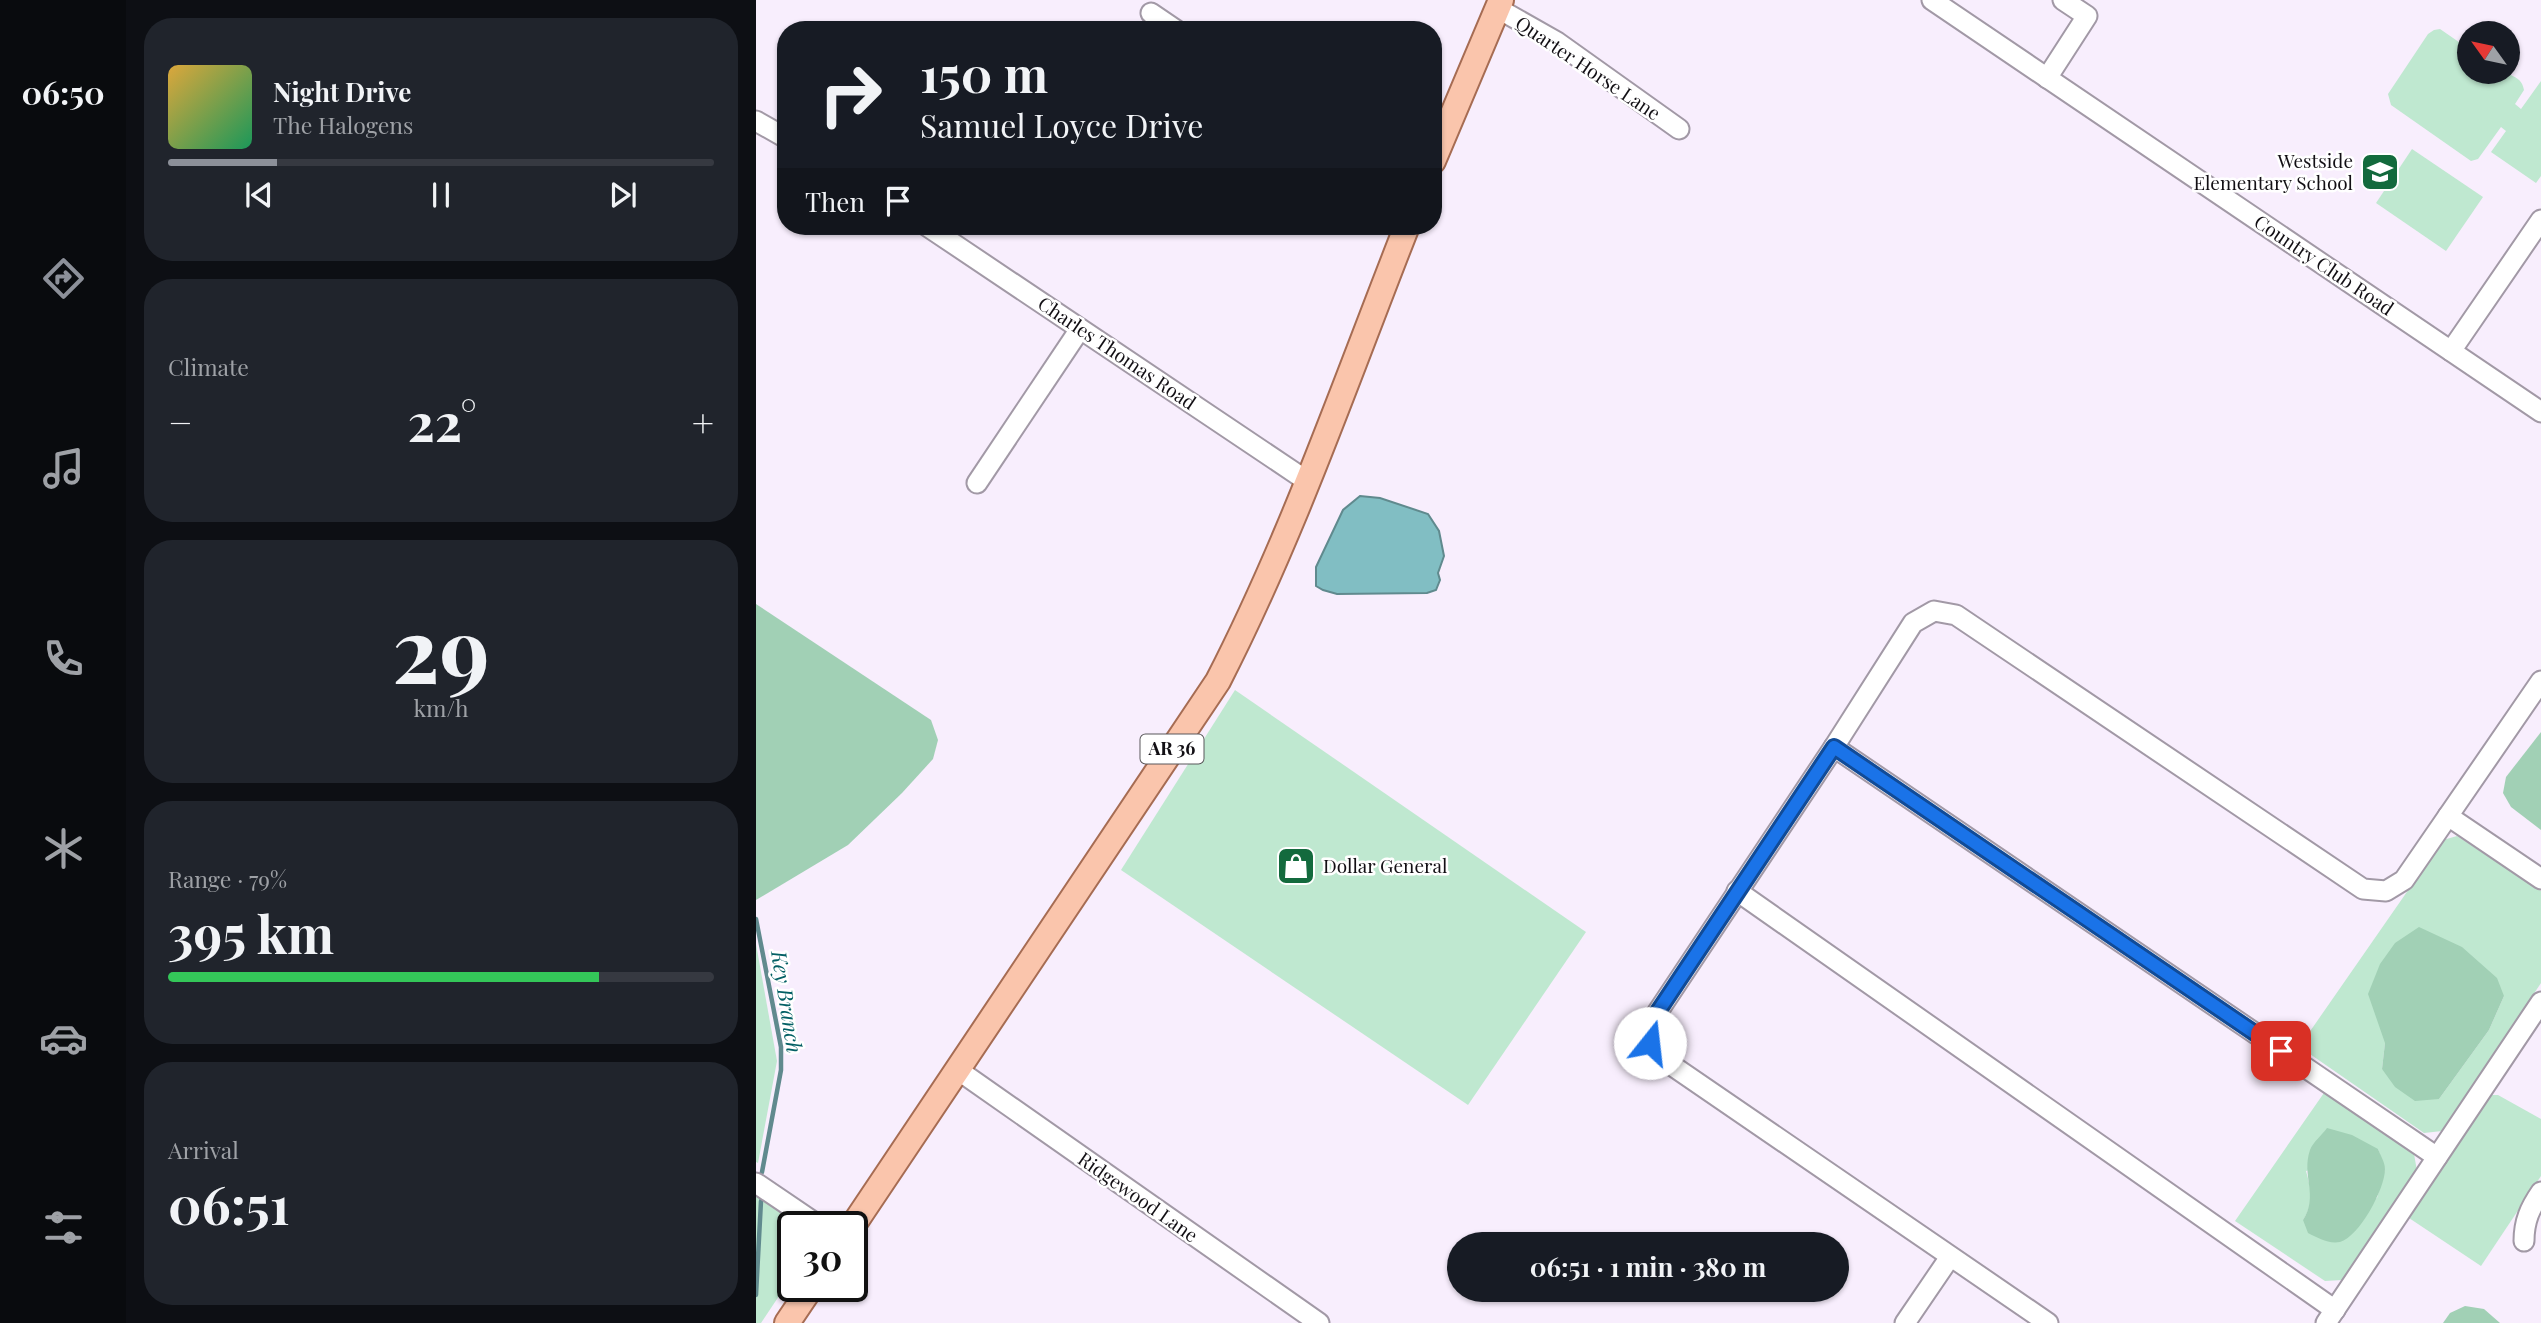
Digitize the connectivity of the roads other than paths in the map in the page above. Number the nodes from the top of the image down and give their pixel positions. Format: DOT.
graph roads {
  1 [pos="1932,0"];
  2 [pos="2063,0"];
  3 [pos="1499,4"];
  4 [pos="1151,13"];
  5 [pos="1163,21"];
  6 [pos="2047,78"];
  7 [pos="756,121"];
  8 [pos="1679,129"];
  9 [pos="777,133"];
  10 [pos="1442,140"];
  11 [pos="2541,220"];
  12 [pos="940,235"];
  13 [pos="1403,235"];
  14 [pos="1080,328"];
  15 [pos="2451,351"];
  16 [pos="2541,412"];
  17 [pos="1307,481"];
  18 [pos="977,483"];
  19 [pos="2541,681"];
  20 [pos="1834,747"];
  21 [pos="2448,816"];
  22 [pos="2541,879"];
  23 [pos="1737,891"];
  24 [pos="2541,1002"];
  25 [pos="958,1070"];
  26 [pos="2437,1157"];
  27 [pos="756,1183"];
  28 [pos="2541,1192"];
  29 [pos="797,1211"];
  30 [pos="863,1211"];
  31 [pos="2524,1241"];
  32 [pos="1950,1257"];
  33 [pos="801,1302"];
  34 [pos="2331,1316"];
  35 [pos="787,1323"];
  36 [pos="1319,1323"];
  37 [pos="1905,1323"];
  38 [pos="2048,1323"];
  1 -- 6 [label="street, Country Club Road"];
  2 -- 6 [label="street"];
  3 -- 8 [label="street, Quarter Horse Lane"];
  3 -- 10 [label="main road"];
  4 -- 5 [label="street"];
  6 -- 15 [label="street, Country Club Road"];
  7 -- 9 [label="street"];
  11 -- 15 [label="street"];
  12 -- 14 [label="street, Charles Thomas Road"];
  13 -- 17 [label="main road, AR 36"];
  14 -- 17 [label="street, Charles Thomas Road"];
  14 -- 18 [label="street"];
  15 -- 16 [label="street, Country Club Road"];
  17 -- 25 [label="main road, AR 36"];
  19 -- 21 [label="street"];
  20 -- 21 [label="street"];
  20 -- 23 [label="street"];
  20 -- 26 [label="street"];
  21 -- 22 [label="street"];
  23 -- 32 [label="street"];
  23 -- 34 [label="street"];
  24 -- 26 [label="street"];
  25 -- 30 [label="main road, AR 36"];
  25 -- 36 [label="street, Ridgewood Lane"];
  26 -- 34 [label="street"];
  27 -- 29 [label="street"];
  28 -- 31 [label="street"];
  32 -- 37 [label="street"];
  32 -- 38 [label="street"];
  33 -- 35 [label="main road"];
}
